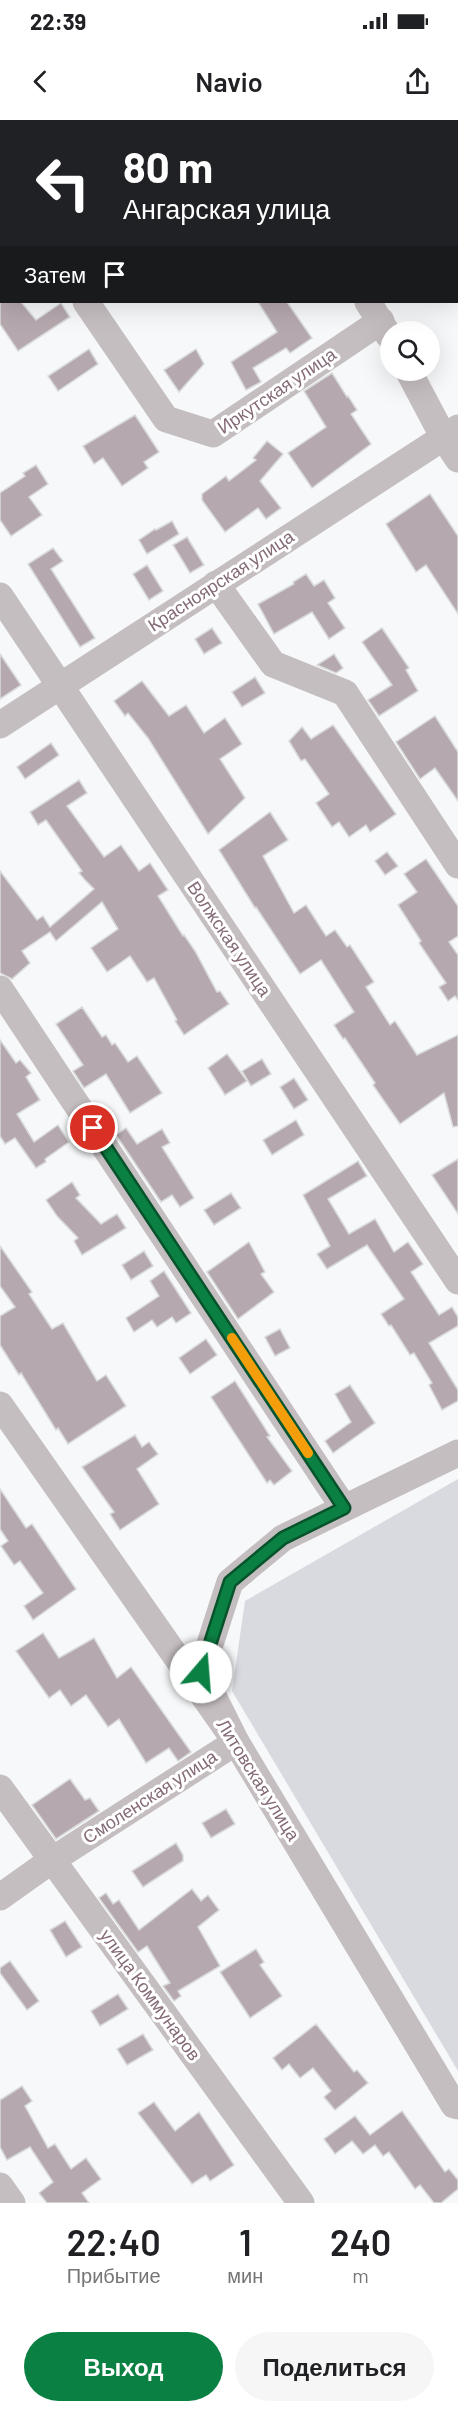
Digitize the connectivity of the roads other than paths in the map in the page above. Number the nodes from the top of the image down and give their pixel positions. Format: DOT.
graph roads {
  1 [pos="87,303"];
  2 [pos="380,320"];
  3 [pos="415,381"];
  4 [pos="453,442"];
  5 [pos="216,584"];
  6 [pos="0,596"];
  7 [pos="59,685"];
  8 [pos="0,725"];
  9 [pos="458,865"];
  10 [pos="0,988"];
  11 [pos="458,1281"];
  12 [pos="0,1405"];
  13 [pos="458,1453"];
  14 [pos="344,1508"];
  15 [pos="236,1742"];
  16 [pos="0,1788"];
  17 [pos="52,1860"];
  18 [pos="0,1897"];
  19 [pos="458,2106"];
  20 [pos="0,2186"];
  21 [pos="12,2203"];
  22 [pos="301,2203"];
  1 -- 2 [label="street, Иркутская улица"];
  3 -- 4 [label="street"];
  4 -- 5 [label="street, Красноярская улица"];
  5 -- 7 [label="street, Красноярская улица"];
  5 -- 9 [label="street"];
  6 -- 7 [label="street, Волжская улица"];
  7 -- 8 [label="street, Красноярская улица"];
  7 -- 11 [label="street, Волжская улица"];
  10 -- 14 [label="street"];
  12 -- 15 [label="street, Литовская улица"];
  13 -- 14 [label="street, Смоленская улица"];
  14 -- 15 [label="street, Смоленская улица"];
  15 -- 17 [label="street, Смоленская улица"];
  15 -- 19 [label="street, Литовская улица"];
  16 -- 17 [label="street, улица Коммунаров"];
  17 -- 18 [label="street, Смоленская улица"];
  17 -- 22 [label="street, улица Коммунаров"];
  20 -- 21 [label="street"];
}
